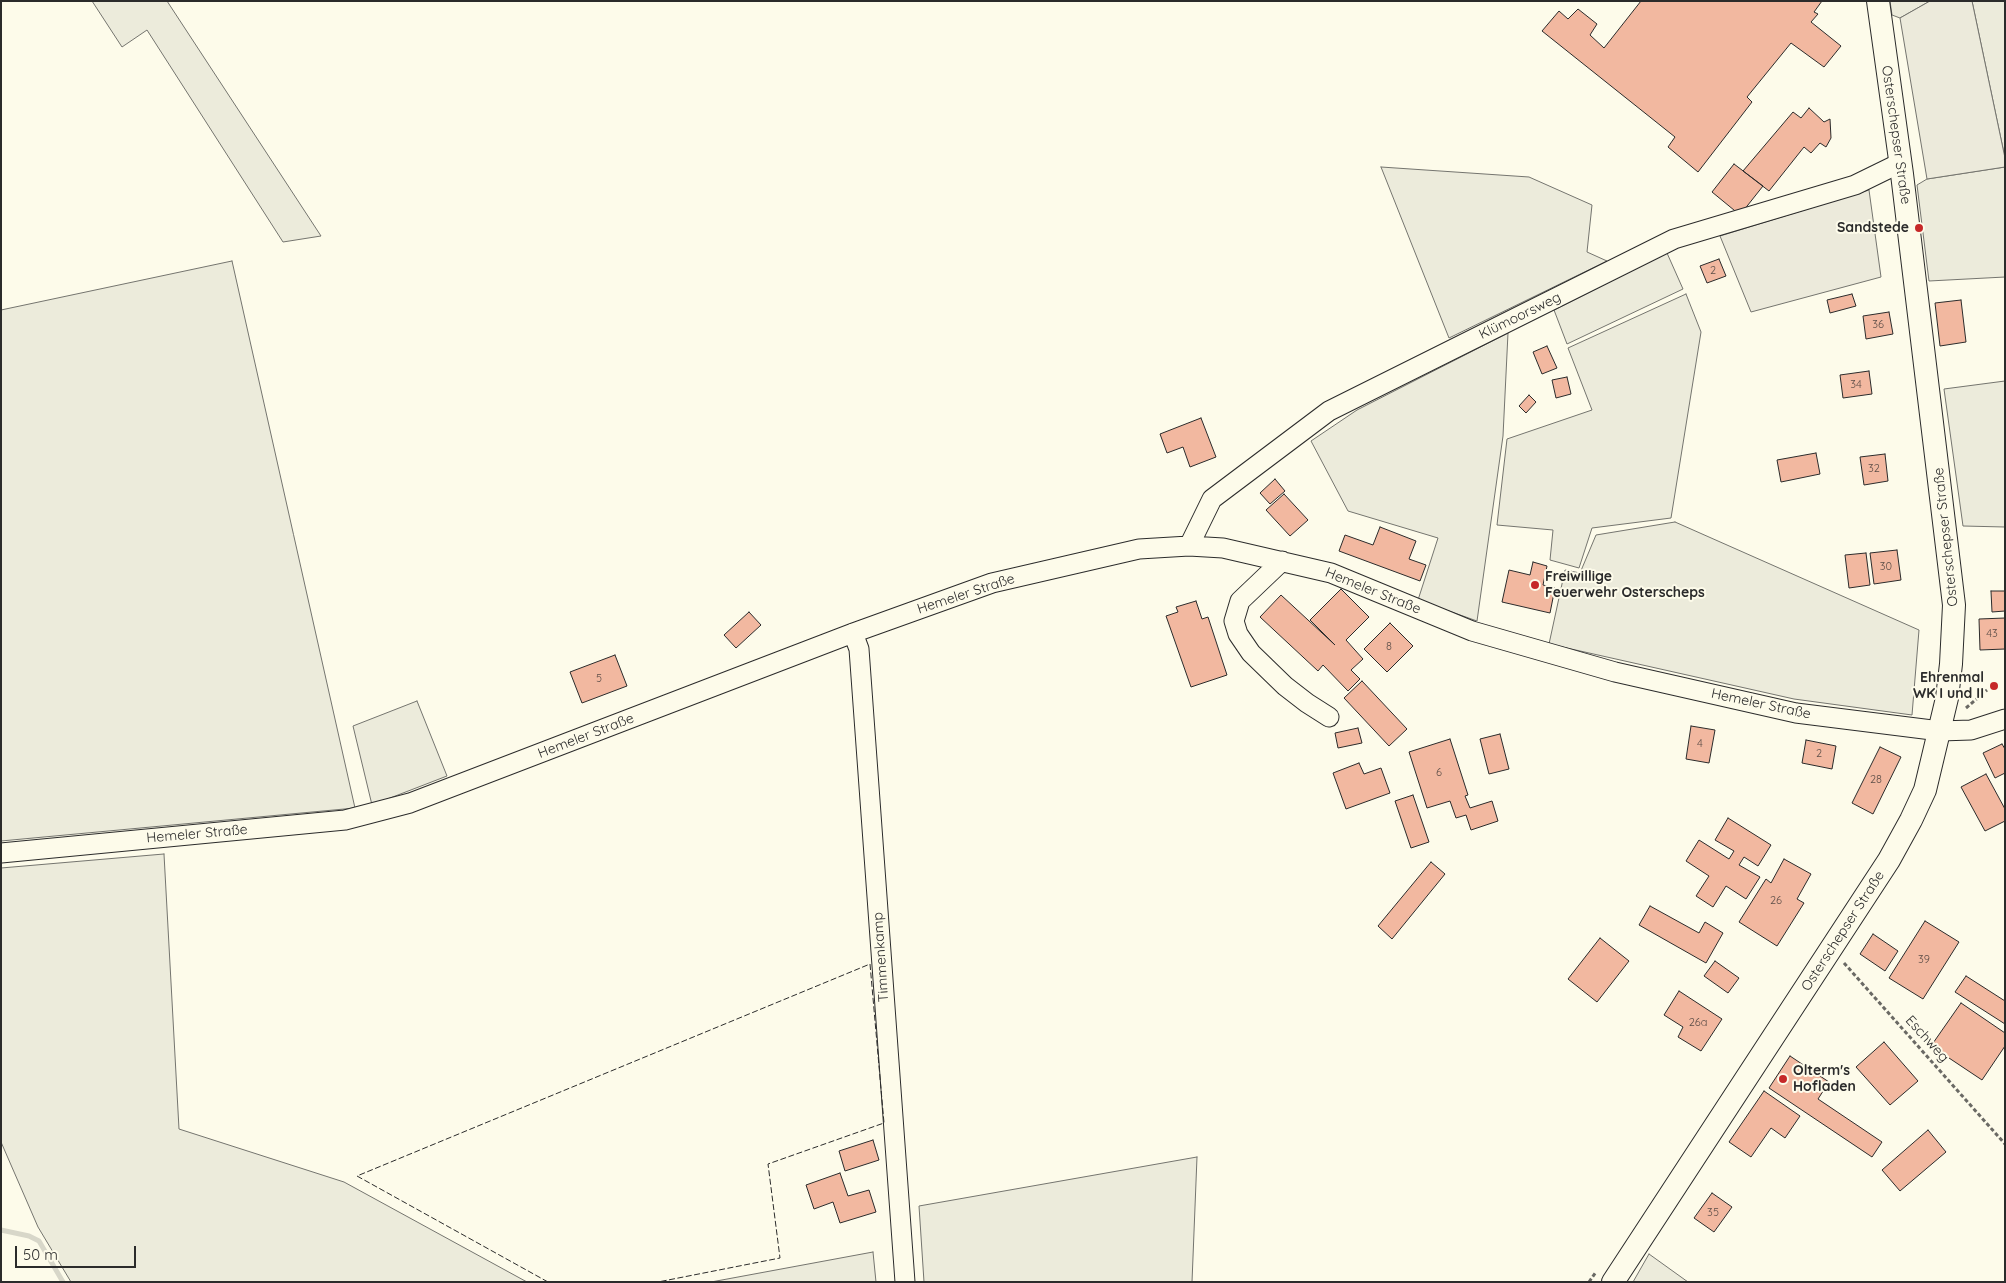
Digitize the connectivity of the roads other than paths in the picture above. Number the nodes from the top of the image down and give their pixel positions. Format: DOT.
graph roads {
  1 [pos="1878,1"];
  2 [pos="1900,163"];
  3 [pos="1189,546"];
  4 [pos="1282,561"];
  5 [pos="853,633"];
  6 [pos="1329,717"];
  7 [pos="2005,719"];
  8 [pos="1950,731"];
  9 [pos="1,853"];
  10 [pos="905,1282"];
  11 [pos="1613,1282"];
  1 -- 2 [label="main road, Osterschepser Straße"];
  2 -- 3 [label="street, Klümoorsweg"];
  2 -- 8 [label="main road, Osterschepser Straße"];
  3 -- 4 [label="street, Hemeler Straße"];
  3 -- 5 [label="street, Hemeler Straße"];
  4 -- 6 [label="street"];
  4 -- 8 [label="street, Hemeler Straße"];
  5 -- 9 [label="street, Hemeler Straße"];
  5 -- 10 [label="street, Timmenkamp"];
  7 -- 8 [label="street, Hemeler Straße"];
  8 -- 11 [label="main road, Osterschepser Straße"];
}
